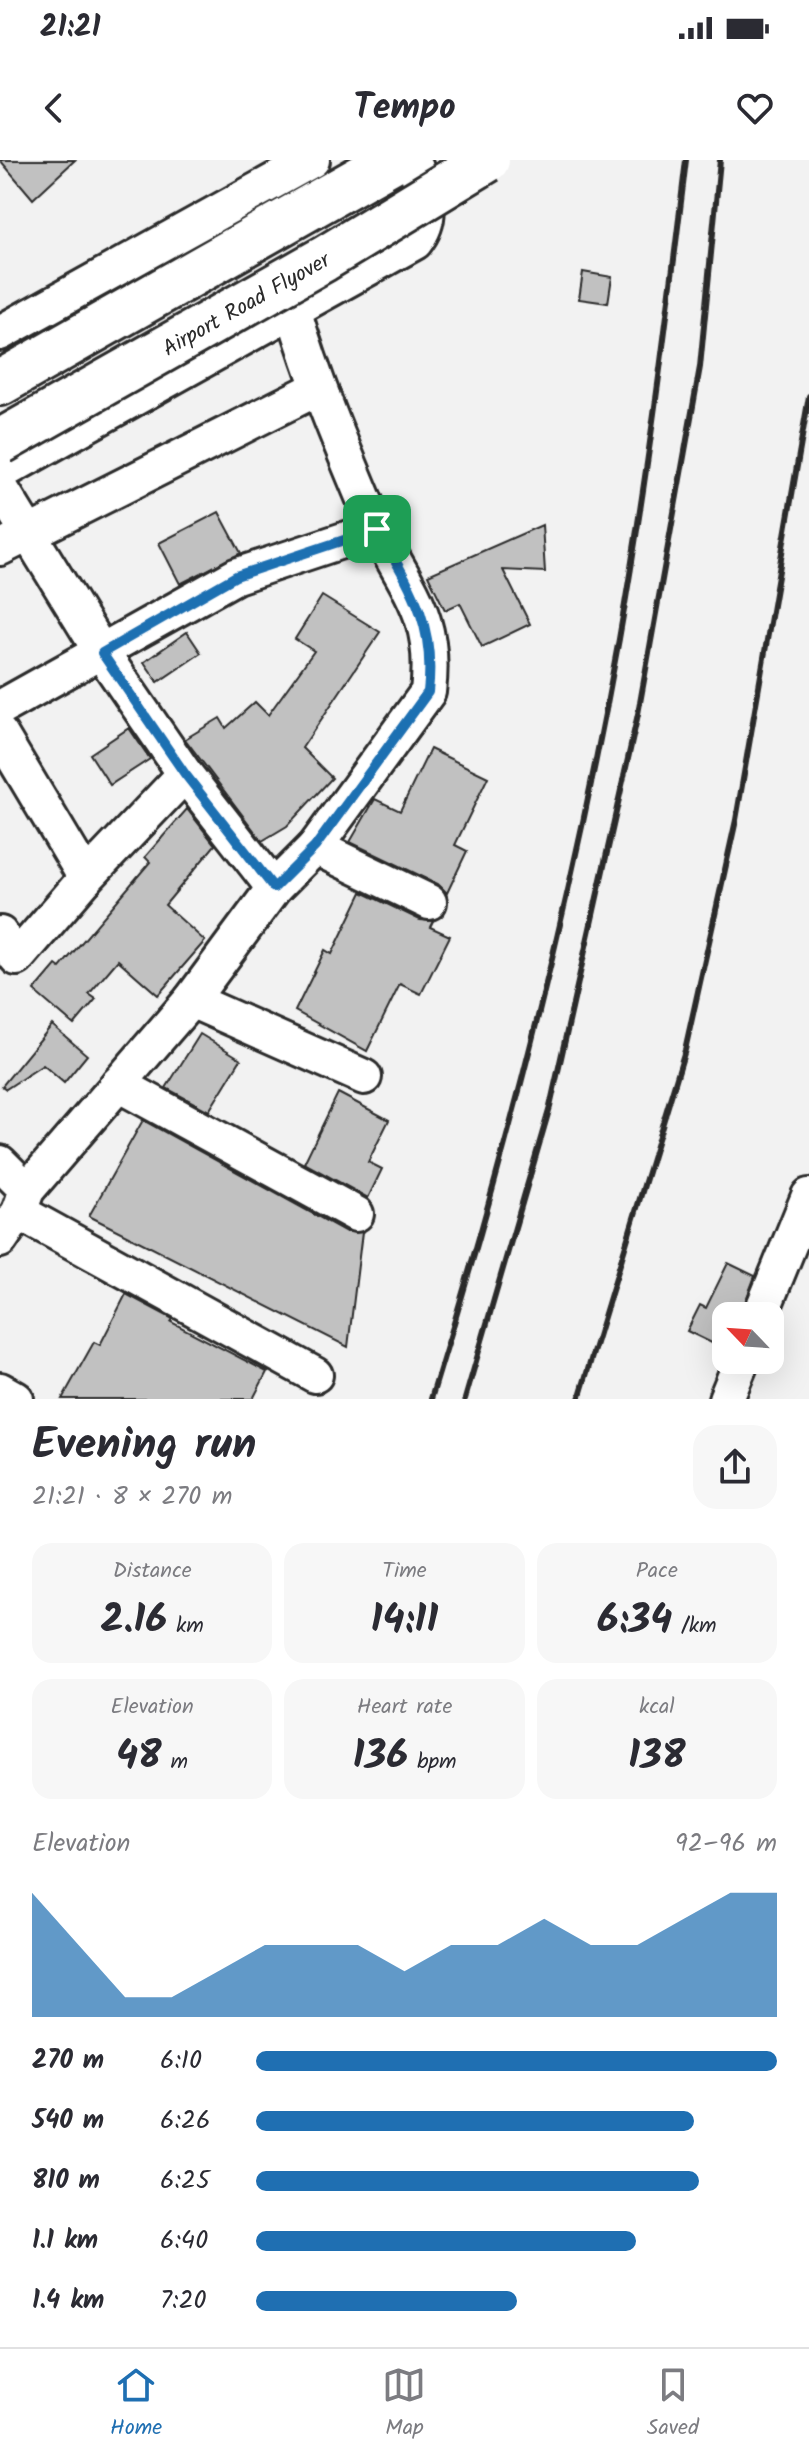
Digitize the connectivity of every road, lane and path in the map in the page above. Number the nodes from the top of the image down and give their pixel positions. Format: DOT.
graph roads {
  1 [pos="312,160"];
  2 [pos="393,160"];
  3 [pos="413,160"];
  4 [pos="487,160"];
  5 [pos="293,309"];
  6 [pos="0,333"];
  7 [pos="0,383"];
  8 [pos="316,389"];
  9 [pos="0,442"];
  10 [pos="0,473"];
  11 [pos="0,487"];
  12 [pos="377,529"];
  13 [pos="15,542"];
  14 [pos="102,653"];
  15 [pos="0,708"];
  16 [pos="0,734"];
  17 [pos="185,774"];
  18 [pos="315,847"];
  19 [pos="86,878"];
  20 [pos="274,888"];
  21 [pos="429,902"];
  22 [pos="0,934"];
  23 [pos="191,1000"];
  24 [pos="364,1077"];
  25 [pos="118,1084"];
  26 [pos="0,1163"];
  27 [pos="809,1196"];
  28 [pos="23,1201"];
  29 [pos="356,1214"];
  30 [pos="0,1240"];
  31 [pos="766,1302"];
  32 [pos="736,1374"];
  33 [pos="315,1375"];
  34 [pos="0,1390"];
  35 [pos="16,1399"];
  36 [pos="726,1399"];
  1 -- 6 [label="street"];
  2 -- 7 [label="main road"];
  3 -- 5 [label="street"];
  4 -- 9 [label="main road, Airport Road Flyover, bridge"];
  5 -- 8 [label="street"];
  5 -- 10 [label="street"];
  8 -- 12 [label="street"];
  8 -- 13 [label="street"];
  11 -- 13 [label="street"];
  12 -- 14 [label="street"];
  12 -- 18 [label="street"];
  13 -- 14 [label="street"];
  14 -- 15 [label="street"];
  14 -- 17 [label="street"];
  16 -- 19 [label="street"];
  17 -- 19 [label="street"];
  17 -- 20 [label="street"];
  18 -- 20 [label="street"];
  18 -- 21 [label="street"];
  19 -- 22 [label="street"];
  20 -- 23 [label="street"];
  23 -- 24 [label="street"];
  23 -- 25 [label="street"];
  25 -- 28 [label="street"];
  25 -- 29 [label="street"];
  26 -- 28 [label="street"];
  27 -- 31 [label="street"];
  28 -- 30 [label="street"];
  28 -- 33 [label="street"];
  32 -- 36 [label="street"];
  34 -- 35 [label="street"];
}
